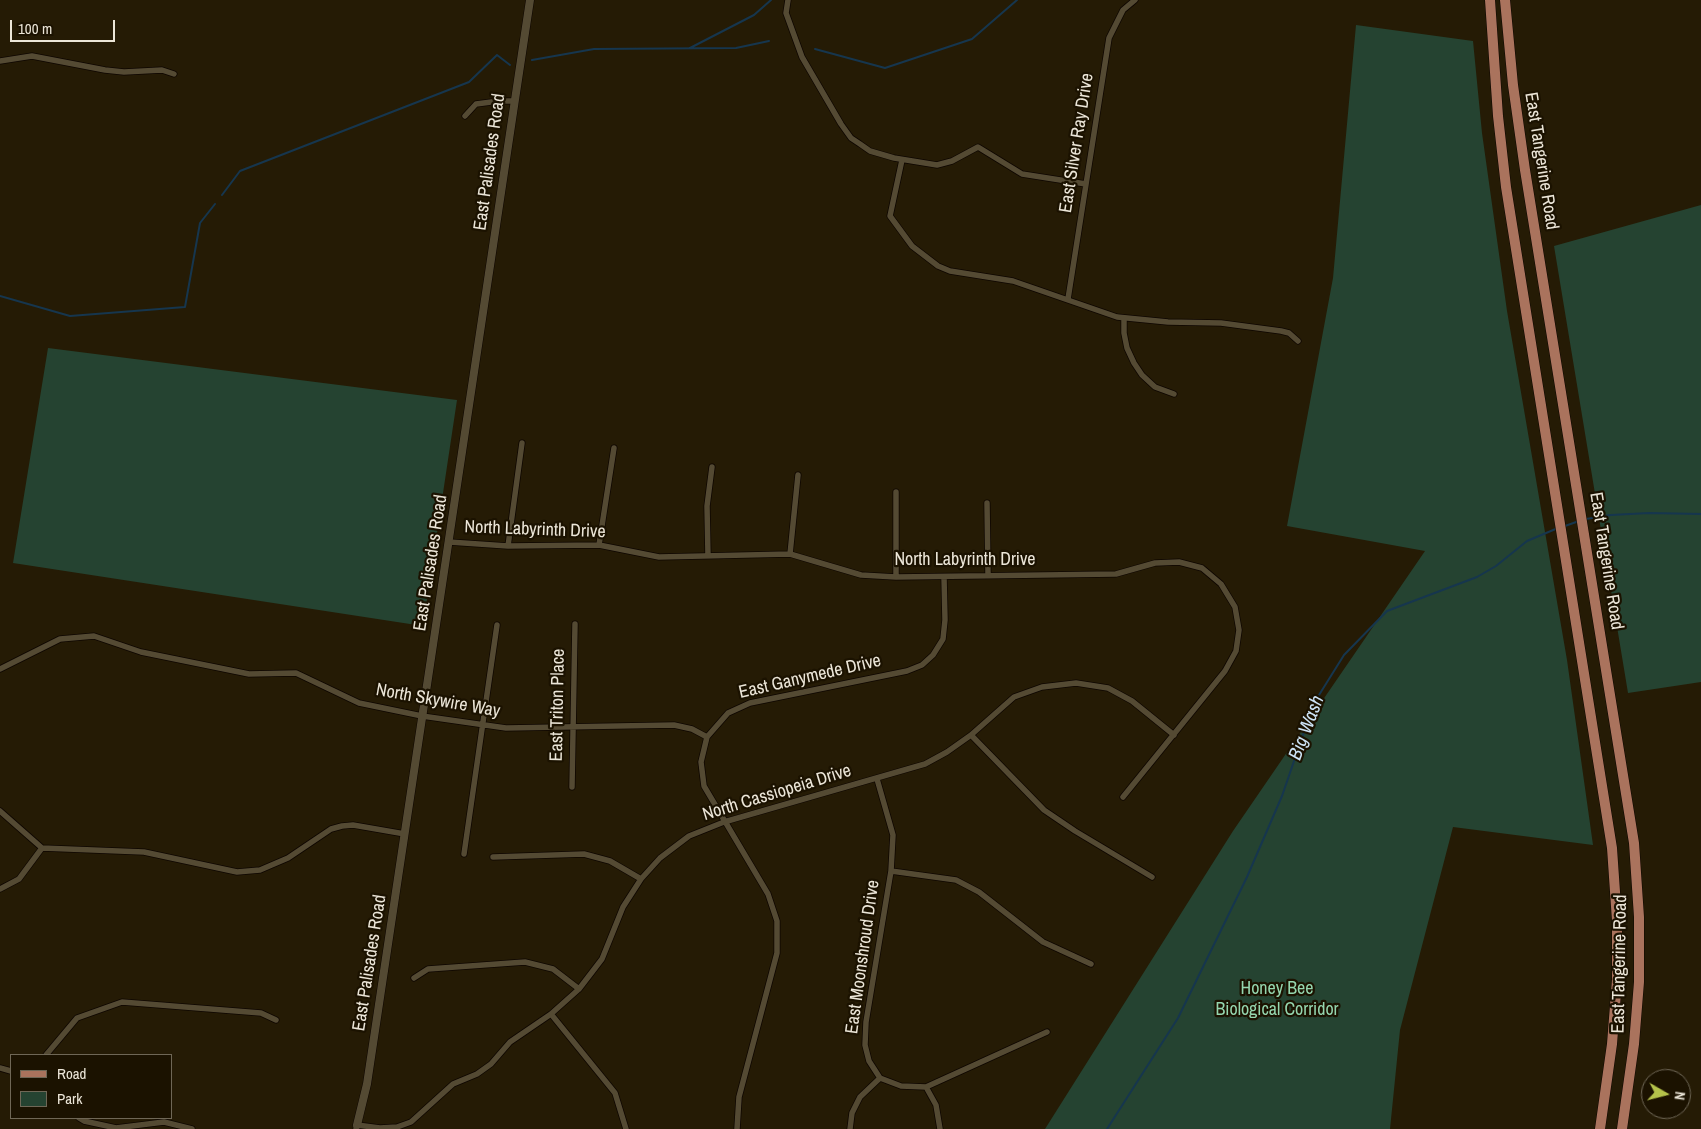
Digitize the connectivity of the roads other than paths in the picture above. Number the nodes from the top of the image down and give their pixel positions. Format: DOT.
graph roads {
  1 [pos="530,0"];
  2 [pos="788,0"];
  3 [pos="1135,0"];
  4 [pos="1490,0"];
  5 [pos="1505,0"];
  6 [pos="0,61"];
  7 [pos="174,74"];
  8 [pos="514,101"];
  9 [pos="465,116"];
  10 [pos="902,160"];
  11 [pos="1086,184"];
  12 [pos="1068,300"];
  13 [pos="1124,318"];
  14 [pos="1298,341"];
  15 [pos="1174,394"];
  16 [pos="522,443"];
  17 [pos="614,448"];
  18 [pos="712,467"];
  19 [pos="798,475"];
  20 [pos="896,492"];
  21 [pos="987,503"];
  22 [pos="449,542"];
  23 [pos="599,544"];
  24 [pos="508,546"];
  25 [pos="790,554"];
  26 [pos="708,556"];
  27 [pos="988,574"];
  28 [pos="896,576"];
  29 [pos="944,577"];
  30 [pos="575,624"];
  31 [pos="497,625"];
  32 [pos="0,669"];
  33 [pos="422,716"];
  34 [pos="483,724"];
  35 [pos="572,727"];
  36 [pos="1174,734"];
  37 [pos="971,735"];
  38 [pos="707,737"];
  39 [pos="877,779"];
  40 [pos="572,787"];
  41 [pos="1123,797"];
  42 [pos="0,811"];
  43 [pos="724,822"];
  44 [pos="405,834"];
  45 [pos="42,848"];
  46 [pos="464,854"];
  47 [pos="493,857"];
  48 [pos="891,871"];
  49 [pos="1152,877"];
  50 [pos="641,879"];
  51 [pos="0,889"];
  52 [pos="1092,964"];
  53 [pos="414,978"];
  54 [pos="579,989"];
  55 [pos="552,1014"];
  56 [pos="276,1020"];
  57 [pos="1047,1032"];
  58 [pos="47,1054"];
  59 [pos="880,1078"];
  60 [pos="926,1087"];
  61 [pos="80,1119"];
  62 [pos="412,1122"];
  63 [pos="356,1127"];
  64 [pos="192,1129"];
  65 [pos="416,1129"];
  66 [pos="626,1129"];
  67 [pos="737,1129"];
  68 [pos="850,1129"];
  69 [pos="940,1129"];
  70 [pos="1600,1129"];
  71 [pos="1622,1129"];
  1 -- 8 [label="street, East Palisades Road"];
  2 -- 10 [label="street"];
  3 -- 11 [label="street, East Silver Ray Drive"];
  4 -- 70 [label="main road, East Tangerine Road"];
  5 -- 71 [label="main road, East Tangerine Road"];
  6 -- 7 [label="street"];
  8 -- 9 [label="street"];
  8 -- 22 [label="street, East Palisades Road"];
  10 -- 11 [label="street"];
  10 -- 12 [label="street"];
  11 -- 12 [label="street, East Silver Ray Drive"];
  12 -- 13 [label="street"];
  13 -- 14 [label="street"];
  13 -- 15 [label="street"];
  16 -- 24 [label="street"];
  17 -- 23 [label="street"];
  18 -- 26 [label="street"];
  19 -- 25 [label="street"];
  20 -- 28 [label="street"];
  21 -- 27 [label="street"];
  22 -- 24 [label="street, North Labyrinth Drive"];
  22 -- 33 [label="street, East Palisades Road"];
  23 -- 24 [label="street, North Labyrinth Drive"];
  23 -- 26 [label="street, North Labyrinth Drive"];
  25 -- 26 [label="street, North Labyrinth Drive"];
  25 -- 28 [label="street, North Labyrinth Drive"];
  27 -- 29 [label="street, North Labyrinth Drive"];
  27 -- 36 [label="street, North Labyrinth Drive"];
  28 -- 29 [label="street, North Labyrinth Drive"];
  29 -- 38 [label="street, East Ganymede Drive"];
  30 -- 35 [label="street, East Triton Place"];
  31 -- 34 [label="street"];
  32 -- 33 [label="street, North Skywire Way"];
  33 -- 34 [label="street, North Skywire Way"];
  33 -- 44 [label="street, East Palisades Road"];
  34 -- 35 [label="street, North Skywire Way"];
  34 -- 46 [label="street"];
  35 -- 38 [label="street, North Skywire Way"];
  35 -- 40 [label="street, East Triton Place"];
  36 -- 37 [label="street, North Cassiopeia Drive"];
  36 -- 41 [label="street, North Labyrinth Drive"];
  37 -- 39 [label="street, North Cassiopeia Drive"];
  37 -- 49 [label="street"];
  38 -- 43 [label="street, East Ganymede Drive"];
  39 -- 43 [label="street, North Cassiopeia Drive"];
  39 -- 48 [label="street, East Moonshroud Drive"];
  42 -- 45 [label="street"];
  43 -- 50 [label="street, North Cassiopeia Drive"];
  43 -- 67 [label="street, East Ganymede Drive"];
  44 -- 45 [label="street"];
  44 -- 63 [label="street, East Palisades Road"];
  45 -- 51 [label="street"];
  47 -- 50 [label="street"];
  48 -- 52 [label="street"];
  48 -- 59 [label="street, East Moonshroud Drive"];
  50 -- 54 [label="street, North Cassiopeia Drive"];
  53 -- 54 [label="street"];
  54 -- 55 [label="street, North Cassiopeia Drive"];
  55 -- 62 [label="street, North Cassiopeia Drive"];
  55 -- 66 [label="street"];
  56 -- 58 [label="street"];
  57 -- 60 [label="street"];
  59 -- 60 [label="street"];
  59 -- 68 [label="street"];
  60 -- 69 [label="street"];
  61 -- 64 [label="street"];
  62 -- 63 [label="street, North Cassiopeia Drive"];
  62 -- 65 [label="street"];
}
